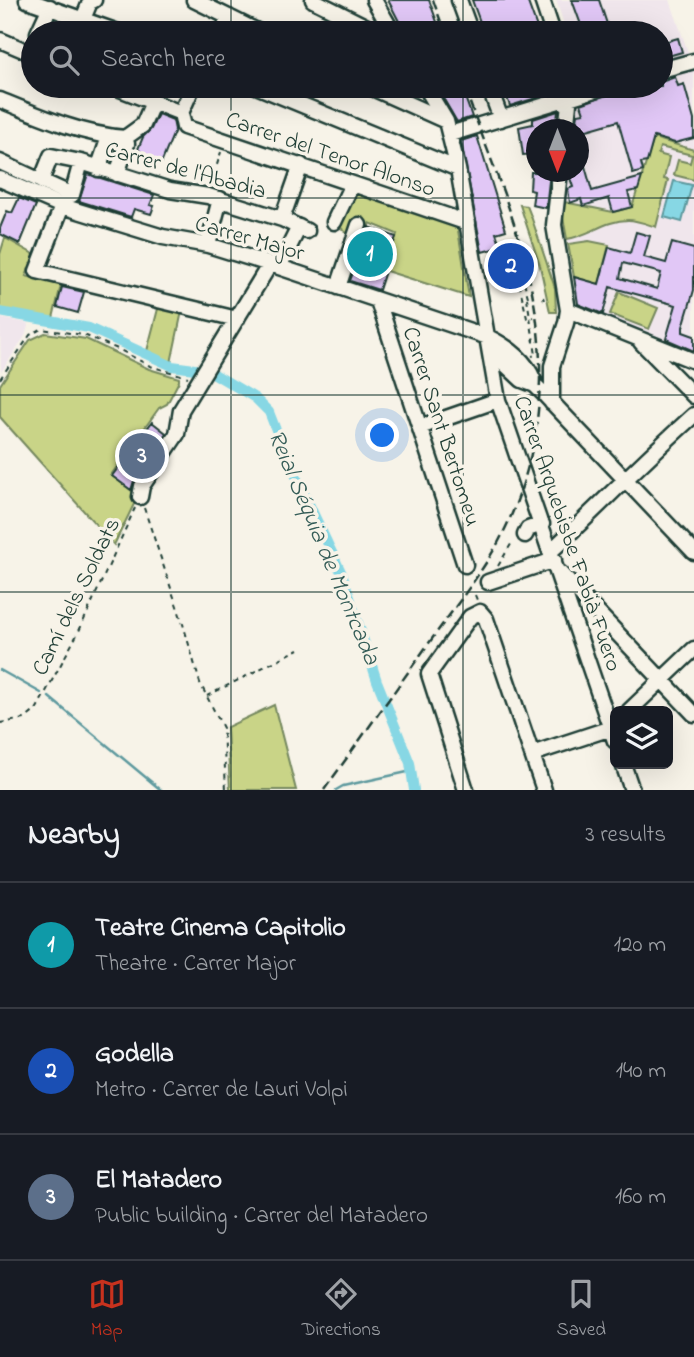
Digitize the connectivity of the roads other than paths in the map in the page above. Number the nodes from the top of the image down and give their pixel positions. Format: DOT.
graph roads {
  1 [pos="94,0"];
  2 [pos="194,0"];
  3 [pos="313,0"];
  4 [pos="459,0"];
  5 [pos="542,0"];
  6 [pos="39,3"];
  7 [pos="373,3"];
  8 [pos="229,17"];
  9 [pos="83,19"];
  10 [pos="38,21"];
  11 [pos="88,21"];
  12 [pos="227,21"];
  13 [pos="237,21"];
  14 [pos="355,21"];
  15 [pos="386,21"];
  16 [pos="467,21"];
  17 [pos="549,21"];
  18 [pos="0,40"];
  19 [pos="21,47"];
  20 [pos="694,61"];
  21 [pos="673,67"];
  22 [pos="143,98"];
  23 [pos="187,98"];
  24 [pos="285,98"];
  25 [pos="391,98"];
  26 [pos="432,98"];
  27 [pos="493,98"];
  28 [pos="555,98"];
  29 [pos="570,98"];
  30 [pos="0,100"];
  31 [pos="153,102"];
  32 [pos="181,113"];
  33 [pos="501,119"];
  34 [pos="567,119"];
  35 [pos="448,127"];
  36 [pos="109,137"];
  37 [pos="125,138"];
  38 [pos="0,162"];
  39 [pos="81,162"];
  40 [pos="301,165"];
  41 [pos="98,169"];
  42 [pos="458,169"];
  43 [pos="117,173"];
  44 [pos="0,179"];
  45 [pos="41,181"];
  46 [pos="559,182"];
  47 [pos="352,184"];
  48 [pos="214,197"];
  49 [pos="62,206"];
  50 [pos="282,219"];
  51 [pos="334,222"];
  52 [pos="468,223"];
  53 [pos="359,225"];
  54 [pos="208,245"];
  55 [pos="274,265"];
  56 [pos="338,288"];
  57 [pos="378,301"];
  58 [pos="568,310"];
  59 [pos="237,318"];
  60 [pos="638,339"];
  61 [pos="489,343"];
  62 [pos="694,361"];
  63 [pos="694,396"];
  64 [pos="498,400"];
  65 [pos="552,403"];
  66 [pos="694,415"];
  67 [pos="420,427"];
  68 [pos="625,480"];
  69 [pos="140,497"];
  70 [pos="542,524"];
  71 [pos="520,537"];
  72 [pos="694,552"];
  73 [pos="554,560"];
  74 [pos="466,565"];
  75 [pos="488,582"];
  76 [pos="694,649"];
  77 [pos="662,680"];
  78 [pos="634,706"];
  79 [pos="694,714"];
  80 [pos="610,720"];
  81 [pos="610,732"];
  82 [pos="531,754"];
  83 [pos="625,769"];
  84 [pos="466,790"];
  85 [pos="544,790"];
  86 [pos="632,790"];
  1 -- 9 [label="street"];
  2 -- 8 [label="street"];
  3 -- 14 [label="street"];
  4 -- 16 [label="street"];
  5 -- 17 [label="street"];
  6 -- 9 [label="street"];
  6 -- 10 [label="street"];
  7 -- 15 [label="street"];
  8 -- 12 [label="street"];
  8 -- 13 [label="street"];
  9 -- 11 [label="street"];
  18 -- 19 [label="street"];
  20 -- 21 [label="street"];
  22 -- 31 [label="street, Carrer del Tenor Alonso"];
  23 -- 32 [label="street"];
  24 -- 42 [label="street"];
  25 -- 35 [label="street"];
  26 -- 35 [label="street, Carrer Arquebisbe Fabià Fuero"];
  27 -- 33 [label="street"];
  28 -- 33 [label="street"];
  29 -- 34 [label="street"];
  30 -- 36 [label="street"];
  31 -- 32 [label="street, Carrer del Tenor Alonso"];
  31 -- 37 [label="street"];
  32 -- 40 [label="street, Carrer del Tenor Alonso"];
  33 -- 35 [label="street"];
  35 -- 42 [label="street, Carrer Arquebisbe Fabià Fuero"];
  36 -- 37 [label="street"];
  36 -- 41 [label="street"];
  37 -- 43 [label="street"];
  38 -- 45 [label="street"];
  39 -- 41 [label="street, Carrer de l'Abadia"];
  39 -- 45 [label="street, Carrer de l'Abadia"];
  39 -- 45 [label="street"];
  40 -- 47 [label="street, Carrer del Tenor Alonso"];
  40 -- 50 [label="street"];
  41 -- 43 [label="street, Carrer de l'Abadia"];
  42 -- 52 [label="street, Carrer Arquebisbe Fabià Fuero"];
  43 -- 48 [label="street, Carrer de l'Abadia"];
  44 -- 49 [label="street, Carrer Major"];
  46 -- 58 [label="street"];
  47 -- 51 [label="street"];
  47 -- 52 [label="street, Carrer del Tenor Alonso"];
  48 -- 50 [label="street, Carrer de l'Abadia"];
  48 -- 54 [label="street"];
  49 -- 54 [label="street, Carrer Major"];
  49 -- 59 [label="street"];
  50 -- 55 [label="street, Carrer de l'Abadia"];
  52 -- 61 [label="street, Carrer Arquebisbe Fabià Fuero"];
  53 -- 56 [label="street"];
  54 -- 55 [label="street, Carrer Major"];
  55 -- 56 [label="street, Carrer Major"];
  55 -- 59 [label="street"];
  56 -- 57 [label="street, Carrer Major"];
  57 -- 61 [label="street, Carrer Major"];
  57 -- 67 [label="street, Carrer Sant Bertomeu"];
  58 -- 60 [label="street"];
  58 -- 65 [label="street"];
  59 -- 69 [label="street"];
  60 -- 62 [label="street"];
  60 -- 63 [label="street"];
  61 -- 64 [label="street, Carrer Arquebisbe Fabià Fuero"];
  61 -- 65 [label="street"];
  64 -- 67 [label="street"];
  64 -- 70 [label="street, Carrer Arquebisbe Fabià Fuero"];
  65 -- 68 [label="street"];
  66 -- 68 [label="street"];
  67 -- 74 [label="street, Carrer Sant Bertomeu"];
  68 -- 72 [label="street"];
  68 -- 73 [label="street"];
  70 -- 71 [label="street"];
  70 -- 73 [label="street, Carrer Arquebisbe Fabià Fuero"];
  73 -- 75 [label="street"];
  73 -- 77 [label="street"];
  73 -- 80 [label="street, Carrer Arquebisbe Fabià Fuero"];
  76 -- 77 [label="street"];
  77 -- 78 [label="street"];
  77 -- 79 [label="street"];
  81 -- 82 [label="street"];
  82 -- 84 [label="street"];
  82 -- 85 [label="street"];
  83 -- 86 [label="street"];
}
